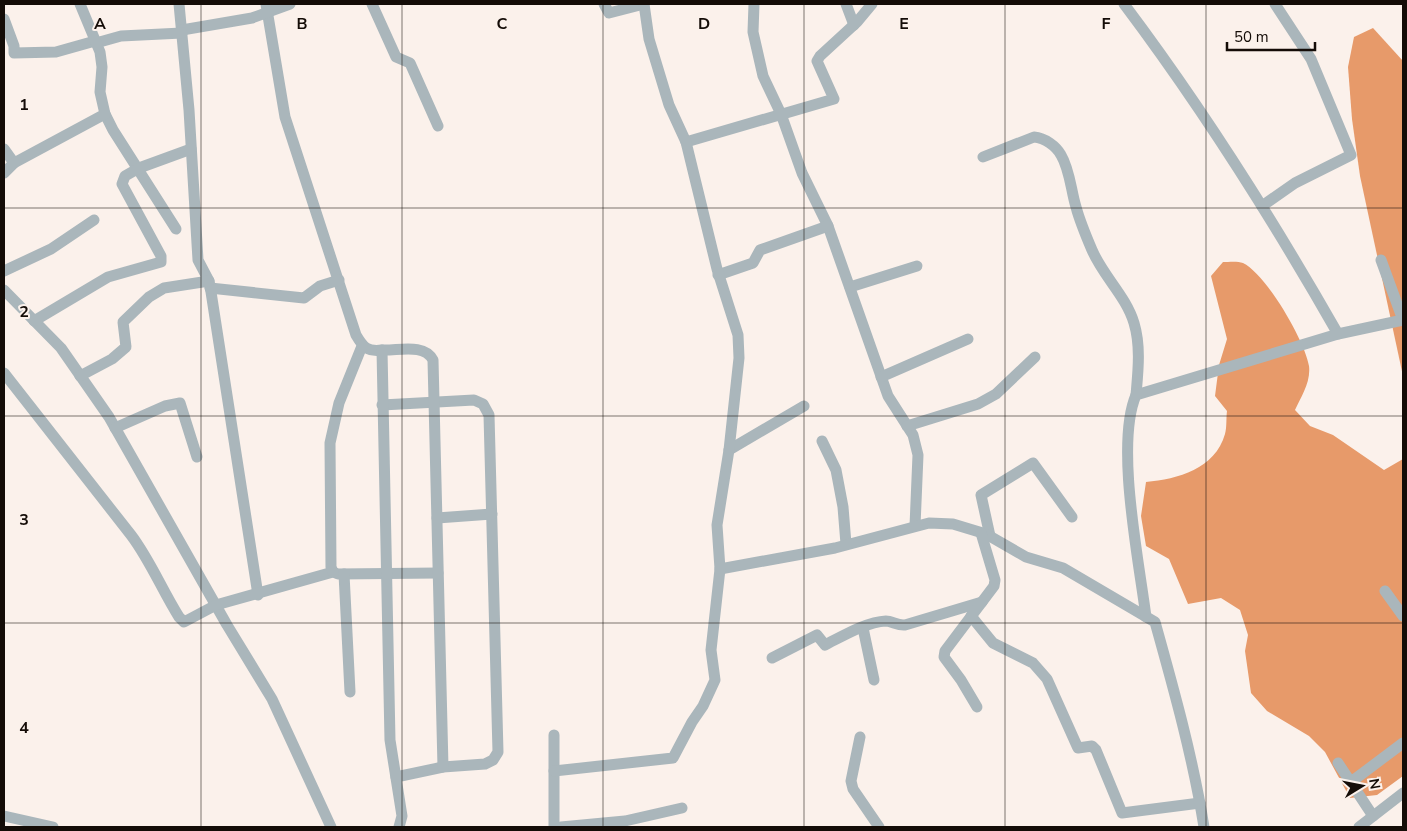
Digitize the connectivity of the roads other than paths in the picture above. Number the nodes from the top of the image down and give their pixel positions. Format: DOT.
graph roads {
  1 [pos="180,4"];
  2 [pos="290,4"];
  3 [pos="372,4"];
  4 [pos="604,4"];
  5 [pos="644,4"];
  6 [pos="754,4"];
  7 [pos="846,4"];
  8 [pos="872,4"];
  9 [pos="1124,4"];
  10 [pos="1275,4"];
  11 [pos="83,5"];
  12 [pos="267,8"];
  13 [pos="4,19"];
  14 [pos="854,25"];
  15 [pos="182,32"];
  16 [pos="95,42"];
  17 [pos="105,114"];
  18 [pos="781,114"];
  19 [pos="438,126"];
  20 [pos="686,142"];
  21 [pos="4,149"];
  22 [pos="191,149"];
  23 [pos="984,157"];
  24 [pos="14,163"];
  25 [pos="139,168"];
  26 [pos="4,173"];
  27 [pos="1262,206"];
  28 [pos="94,220"];
  29 [pos="828,226"];
  30 [pos="176,230"];
  31 [pos="1381,260"];
  32 [pos="917,266"];
  33 [pos="4,271"];
  34 [pos="718,275"];
  35 [pos="339,280"];
  36 [pos="210,284"];
  37 [pos="850,287"];
  38 [pos="4,290"];
  39 [pos="1403,320"];
  40 [pos="34,321"];
  41 [pos="1338,334"];
  42 [pos="968,340"];
  43 [pos="362,346"];
  44 [pos="382,350"];
  45 [pos="1035,357"];
  46 [pos="4,374"];
  47 [pos="80,376"];
  48 [pos="881,377"];
  49 [pos="1136,395"];
  50 [pos="434,402"];
  51 [pos="382,405"];
  52 [pos="804,406"];
  53 [pos="907,426"];
  54 [pos="115,428"];
  55 [pos="822,441"];
  56 [pos="729,450"];
  57 [pos="197,457"];
  58 [pos="492,514"];
  59 [pos="1072,517"];
  60 [pos="437,518"];
  61 [pos="915,526"];
  62 [pos="986,534"];
  63 [pos="846,544"];
  64 [pos="720,569"];
  65 [pos="339,573"];
  66 [pos="438,573"];
  67 [pos="386,574"];
  68 [pos="1385,591"];
  69 [pos="258,595"];
  70 [pos="982,602"];
  71 [pos="216,606"];
  72 [pos="971,616"];
  73 [pos="1403,616"];
  74 [pos="1146,617"];
  75 [pos="863,628"];
  76 [pos="772,658"];
  77 [pos="874,680"];
  78 [pos="350,692"];
  79 [pos="977,707"];
  80 [pos="554,735"];
  81 [pos="860,737"];
  82 [pos="1403,743"];
  83 [pos="1338,763"];
  84 [pos="443,767"];
  85 [pos="554,771"];
  86 [pos="396,777"];
  87 [pos="1351,782"];
  88 [pos="1403,793"];
  89 [pos="1200,803"];
  90 [pos="682,808"];
  91 [pos="4,816"];
  92 [pos="1373,816"];
  93 [pos="53,827"];
  94 [pos="331,827"];
  95 [pos="399,827"];
  96 [pos="554,827"];
  97 [pos="560,827"];
  98 [pos="879,827"];
  99 [pos="1204,827"];
  100 [pos="1361,827"];
  1 -- 15 [label="street"];
  2 -- 12 [label="street"];
  3 -- 19 [label="street"];
  4 -- 5 [label="street"];
  5 -- 20 [label="street"];
  6 -- 18 [label="street"];
  7 -- 14 [label="street"];
  8 -- 14 [label="street"];
  9 -- 27 [label="street"];
  10 -- 27 [label="street"];
  11 -- 16 [label="street"];
  12 -- 15 [label="street"];
  12 -- 35 [label="street"];
  13 -- 16 [label="street"];
  14 -- 18 [label="street"];
  15 -- 16 [label="street"];
  15 -- 22 [label="street"];
  16 -- 17 [label="street"];
  17 -- 24 [label="street"];
  17 -- 25 [label="street"];
  18 -- 20 [label="street"];
  18 -- 29 [label="street"];
  20 -- 34 [label="street"];
  21 -- 24 [label="street"];
  22 -- 25 [label="street"];
  22 -- 36 [label="street"];
  23 -- 49 [label="street"];
  24 -- 26 [label="street"];
  25 -- 30 [label="street"];
  25 -- 40 [label="street"];
  27 -- 41 [label="street"];
  28 -- 33 [label="street"];
  29 -- 34 [label="street"];
  29 -- 37 [label="street"];
  31 -- 39 [label="street"];
  32 -- 37 [label="street"];
  34 -- 56 [label="street"];
  35 -- 36 [label="street"];
  35 -- 43 [label="street"];
  36 -- 47 [label="street"];
  36 -- 69 [label="street"];
  37 -- 48 [label="street"];
  38 -- 40 [label="street"];
  39 -- 41 [label="street"];
  40 -- 47 [label="street"];
  41 -- 49 [label="street"];
  42 -- 48 [label="street"];
  43 -- 44 [label="street"];
  43 -- 65 [label="street"];
  44 -- 50 [label="street"];
  44 -- 51 [label="street"];
  45 -- 53 [label="street"];
  46 -- 71 [label="street"];
  47 -- 54 [label="street"];
  48 -- 53 [label="street"];
  49 -- 74 [label="street"];
  50 -- 51 [label="street"];
  50 -- 58 [label="street"];
  50 -- 60 [label="street"];
  51 -- 67 [label="street"];
  52 -- 56 [label="street"];
  53 -- 61 [label="street"];
  54 -- 57 [label="street"];
  54 -- 71 [label="street"];
  55 -- 63 [label="street"];
  56 -- 64 [label="street"];
  58 -- 60 [label="street"];
  58 -- 84 [label="street"];
  59 -- 62 [label="street"];
  60 -- 66 [label="street"];
  61 -- 62 [label="street"];
  61 -- 63 [label="street"];
  62 -- 70 [label="street"];
  62 -- 74 [label="street"];
  63 -- 64 [label="street"];
  64 -- 85 [label="street"];
  65 -- 67 [label="street"];
  65 -- 69 [label="street"];
  65 -- 78 [label="street"];
  66 -- 67 [label="street"];
  66 -- 84 [label="street"];
  67 -- 86 [label="street"];
  68 -- 73 [label="street"];
  69 -- 71 [label="street"];
  70 -- 72 [label="street"];
  70 -- 75 [label="street"];
  71 -- 94 [label="street"];
  72 -- 79 [label="street"];
  72 -- 89 [label="street"];
  74 -- 89 [label="street"];
  75 -- 76 [label="street"];
  75 -- 77 [label="street"];
  80 -- 85 [label="street"];
  81 -- 98 [label="street"];
  82 -- 87 [label="street"];
  83 -- 87 [label="street"];
  84 -- 86 [label="street"];
  85 -- 96 [label="street"];
  86 -- 95 [label="street"];
  87 -- 92 [label="street"];
  88 -- 92 [label="street"];
  89 -- 99 [label="street"];
  90 -- 97 [label="street"];
  91 -- 93 [label="street"];
  92 -- 100 [label="street"];
}
